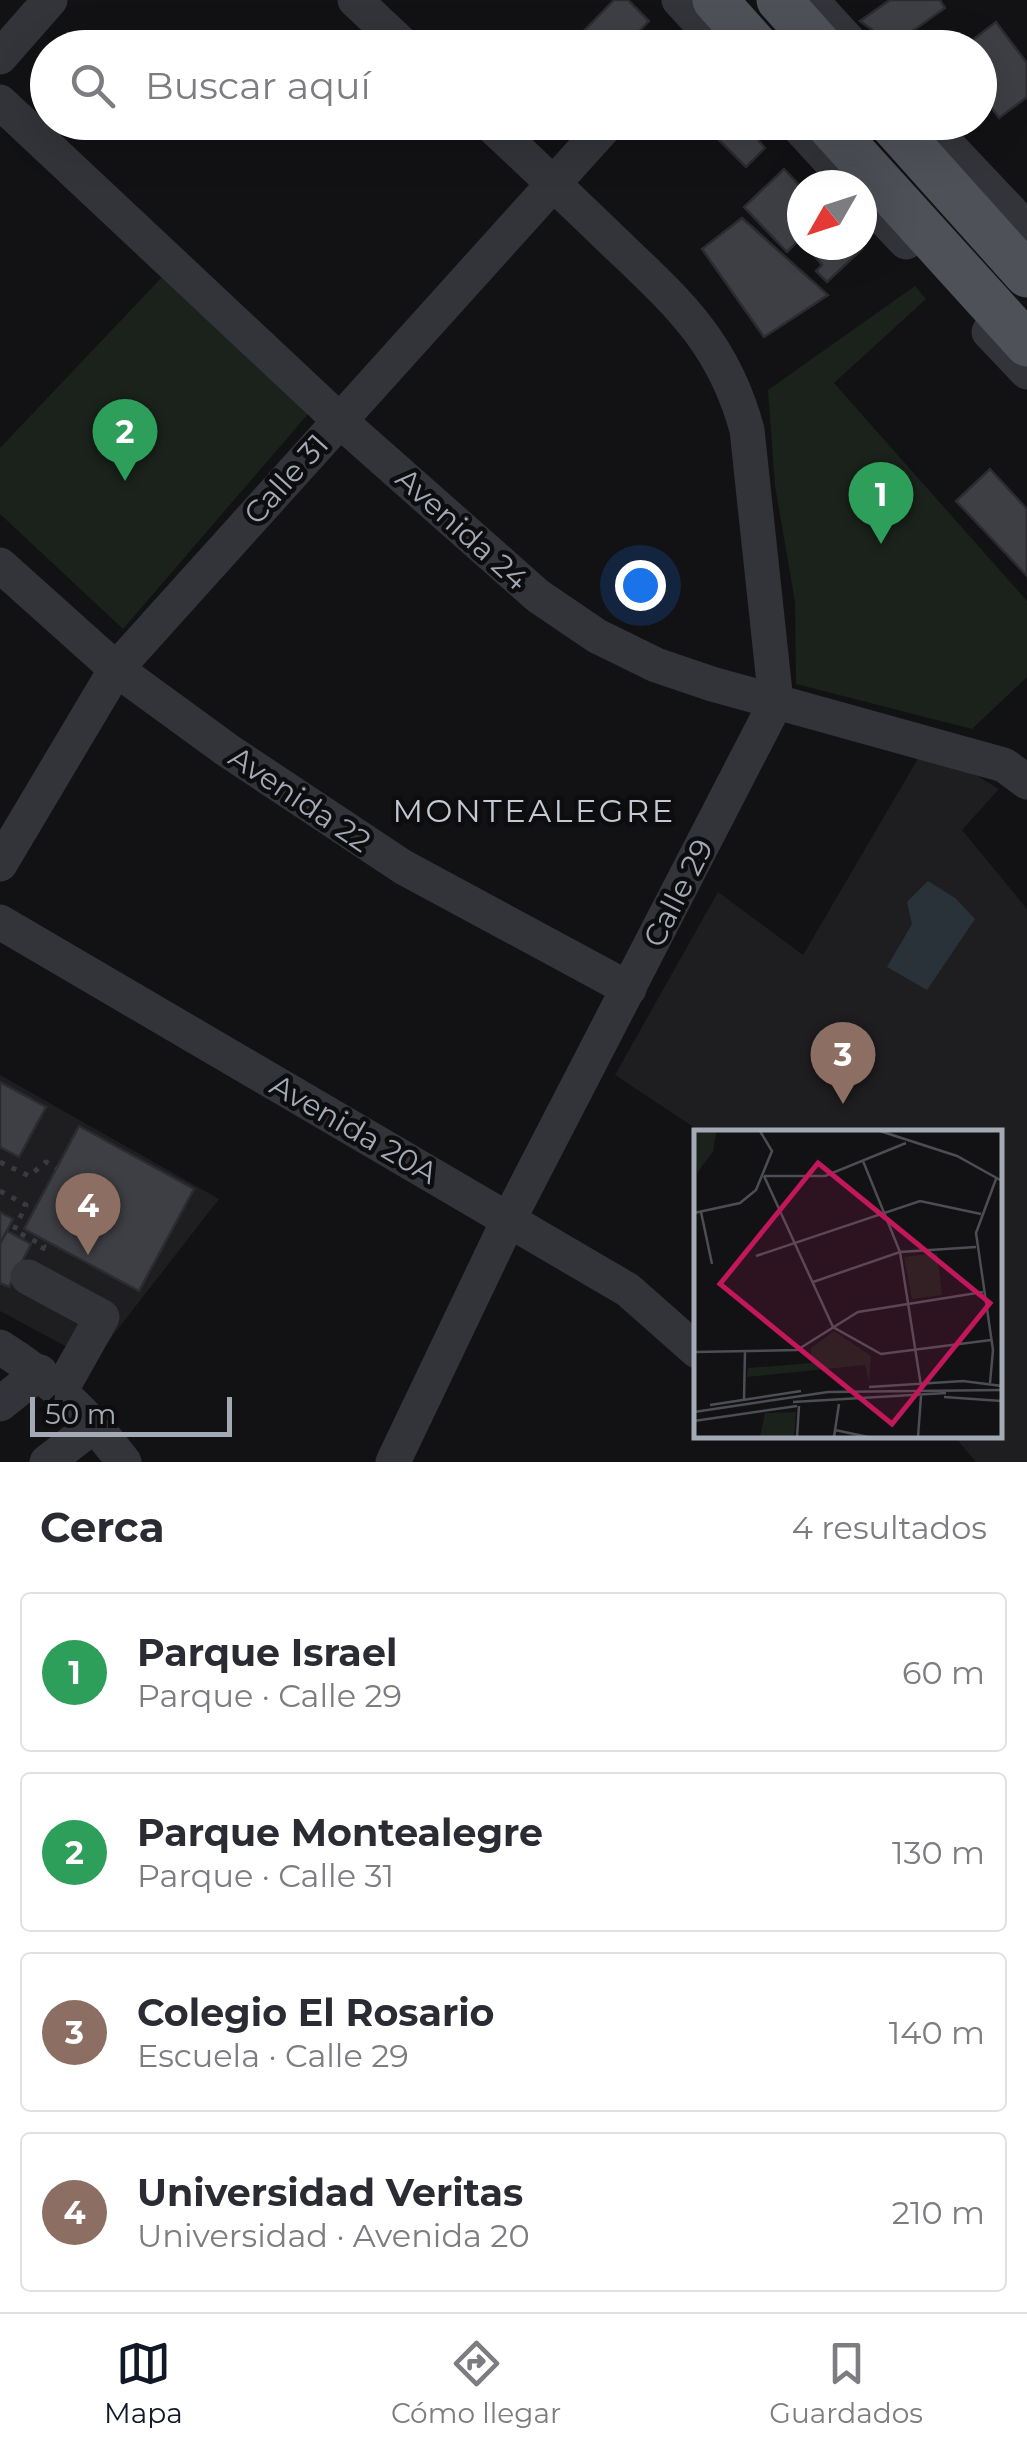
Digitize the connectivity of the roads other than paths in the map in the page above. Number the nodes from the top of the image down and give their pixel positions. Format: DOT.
graph roads {
  1 [pos="50,0"];
  2 [pos="354,0"];
  3 [pos="779,0"];
  4 [pos="810,0"];
  5 [pos="386,30"];
  6 [pos="806,30"];
  7 [pos="839,30"];
  8 [pos="0,57"];
  9 [pos="0,102"];
  10 [pos="30,130"];
  11 [pos="41,140"];
  12 [pos="507,140"];
  13 [pos="593,140"];
  14 [pos="811,140"];
  15 [pos="842,140"];
  16 [pos="906,140"];
  17 [pos="943,140"];
  18 [pos="838,170"];
  19 [pos="553,183"];
  20 [pos="877,212"];
  21 [pos="1027,229"];
  22 [pos="1027,275"];
  23 [pos="1021,344"];
  24 [pos="1027,372"];
  25 [pos="340,420"];
  26 [pos="0,565"];
  27 [pos="116,669"];
  28 [pos="776,702"];
  29 [pos="1027,782"];
  30 [pos="0,864"];
  31 [pos="0,922"];
  32 [pos="630,989"];
  33 [pos="510,1219"];
  34 [pos="28,1278"];
  35 [pos="0,1347"];
  36 [pos="694,1348"];
  37 [pos="50,1381"];
  38 [pos="0,1404"];
  39 [pos="96,1424"];
  40 [pos="46,1462"];
  41 [pos="100,1462"];
  42 [pos="124,1462"];
  43 [pos="393,1462"];
  1 -- 8 [label="street"];
  2 -- 5 [label="street"];
  3 -- 6 [label="main road"];
  4 -- 7 [label="street"];
  9 -- 10 [label="street, Avenida 24"];
  11 -- 25 [label="street, Avenida 24"];
  12 -- 19 [label="street"];
  13 -- 19 [label="street, Calle 31"];
  14 -- 18 [label="street"];
  15 -- 23 [label="main road"];
  16 -- 22 [label="main road"];
  17 -- 21 [label="street"];
  19 -- 25 [label="street, Calle 31"];
  19 -- 28 [label="street"];
  20 -- 24 [label="street"];
  25 -- 27 [label="street, Calle 31"];
  25 -- 28 [label="street, Avenida 24"];
  26 -- 27 [label="street, Avenida 22"];
  27 -- 30 [label="street, Calle 31"];
  27 -- 32 [label="street, Avenida 22"];
  28 -- 29 [label="street, Avenida 24"];
  28 -- 32 [label="street, Calle 29"];
  31 -- 33 [label="street, Avenida 20A"];
  32 -- 33 [label="street, Calle 29"];
  33 -- 36 [label="street, Avenida 20A"];
  33 -- 43 [label="street, Calle 29"];
  34 -- 37 [label="street"];
  35 -- 37 [label="street"];
  37 -- 38 [label="street"];
  37 -- 39 [label="street"];
  39 -- 40 [label="street"];
  39 -- 41 [label="street"];
  39 -- 42 [label="street"];
}
